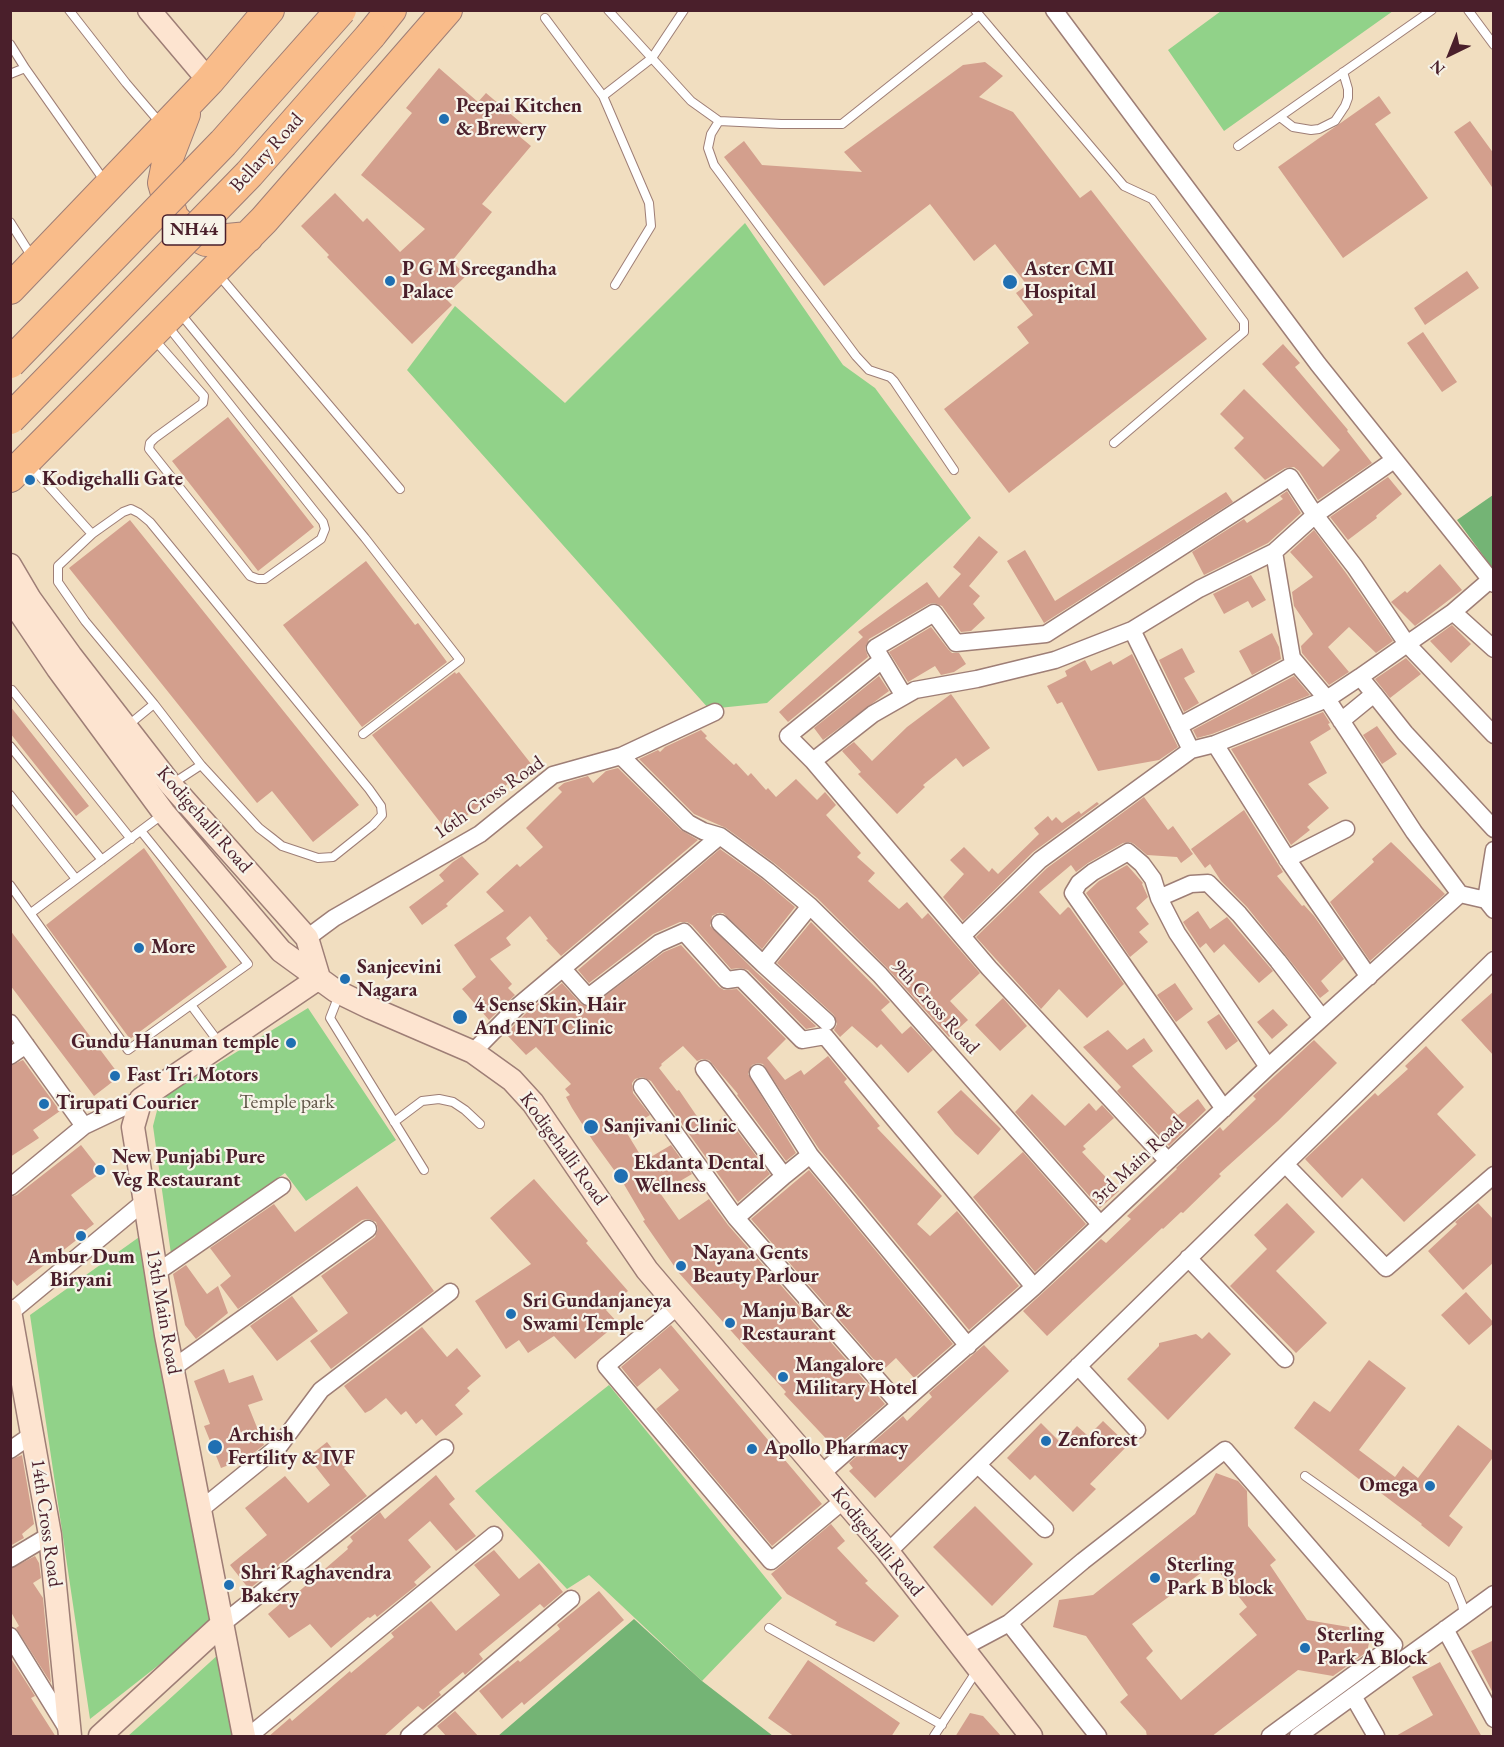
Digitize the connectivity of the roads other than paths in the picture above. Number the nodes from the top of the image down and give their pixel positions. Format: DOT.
graph roads {
  1 [pos="69,10"];
  2 [pos="148,10"];
  3 [pos="269,10"];
  4 [pos="341,10"];
  5 [pos="391,10"];
  6 [pos="447,10"];
  7 [pos="609,10"];
  8 [pos="684,10"];
  9 [pos="1054,10"];
  10 [pos="1432,10"];
  11 [pos="1468,10"];
  12 [pos="977,13"];
  13 [pos="545,18"];
  14 [pos="10,44"];
  15 [pos="1494,45"];
  16 [pos="652,58"];
  17 [pos="26,68"];
  18 [pos="1343,72"];
  19 [pos="10,74"];
  20 [pos="209,81"];
  21 [pos="603,96"];
  22 [pos="188,103"];
  23 [pos="1280,117"];
  24 [pos="718,121"];
  25 [pos="164,128"];
  26 [pos="1238,146"];
  27 [pos="108,186"];
  28 [pos="10,222"];
  29 [pos="248,237"];
  30 [pos="35,262"];
  31 [pos="215,271"];
  32 [pos="615,285"];
  33 [pos="10,289"];
  34 [pos="164,322"];
  35 [pos="10,363"];
  36 [pos="10,418"];
  37 [pos="1114,443"];
  38 [pos="1394,460"];
  39 [pos="18,469"];
  40 [pos="954,470"];
  41 [pos="400,489"];
  42 [pos="1315,515"];
  43 [pos="92,534"];
  44 [pos="1274,552"];
  45 [pos="10,565"];
  46 [pos="1492,582"];
  47 [pos="10,598"];
  48 [pos="1453,612"];
  49 [pos="1132,630"];
  50 [pos="1407,645"];
  51 [pos="1494,649"];
  52 [pos="882,660"];
  53 [pos="1296,663"];
  54 [pos="1360,677"];
  55 [pos="12,690"];
  56 [pos="1374,694"];
  57 [pos="904,696"];
  58 [pos="1327,699"];
  59 [pos="154,704"];
  60 [pos="715,712"];
  61 [pos="1341,721"];
  62 [pos="1179,726"];
  63 [pos="126,727"];
  64 [pos="363,734"];
  65 [pos="1494,735"];
  66 [pos="1215,744"];
  67 [pos="10,746"];
  68 [pos="1191,750"];
  69 [pos="621,756"];
  70 [pos="813,761"];
  71 [pos="201,765"];
  72 [pos="171,785"];
  73 [pos="10,795"];
  74 [pos="164,813"];
  75 [pos="1346,829"];
  76 [pos="1494,829"];
  77 [pos="141,831"];
  78 [pos="720,836"];
  79 [pos="131,839"];
  80 [pos="1494,850"];
  81 [pos="1287,859"];
  82 [pos="102,860"];
  83 [pos="76,879"];
  84 [pos="10,885"];
  85 [pos="1460,894"];
  86 [pos="1160,898"];
  87 [pos="1490,905"];
  88 [pos="810,906"];
  89 [pos="31,913"];
  90 [pos="720,923"];
  91 [pos="962,936"];
  92 [pos="307,938"];
  93 [pos="1494,960"];
  94 [pos="763,964"];
  95 [pos="563,969"];
  96 [pos="1369,976"];
  97 [pos="319,978"];
  98 [pos="340,993"];
  99 [pos="192,1005"];
  100 [pos="1322,1018"];
  101 [pos="827,1022"];
  102 [pos="10,1023"];
  103 [pos="26,1045"];
  104 [pos="220,1045"];
  105 [pos="473,1052"];
  106 [pos="10,1056"];
  107 [pos="1269,1067"];
  108 [pos="704,1069"];
  109 [pos="758,1073"];
  110 [pos="642,1087"];
  111 [pos="141,1099"];
  112 [pos="1224,1109"];
  113 [pos="394,1122"];
  114 [pos="480,1124"];
  115 [pos="84,1126"];
  116 [pos="810,1155"];
  117 [pos="1168,1161"];
  118 [pos="1285,1164"];
  119 [pos="424,1170"];
  120 [pos="1494,1175"];
  121 [pos="784,1176"];
  122 [pos="282,1186"];
  123 [pos="10,1187"];
  124 [pos="145,1201"];
  125 [pos="736,1218"];
  126 [pos="1100,1224"];
  127 [pos="368,1229"];
  128 [pos="1188,1258"];
  129 [pos="156,1273"];
  130 [pos="1034,1287"];
  131 [pos="450,1292"];
  132 [pos="678,1306"];
  133 [pos="11,1312"];
  134 [pos="968,1346"];
  135 [pos="1285,1359"];
  136 [pos="1078,1366"];
  137 [pos="173,1368"];
  138 [pos="900,1405"];
  139 [pos="1137,1430"];
  140 [pos="33,1434"];
  141 [pos="445,1448"];
  142 [pos="10,1450"];
  143 [pos="978,1465"];
  144 [pos="821,1474"];
  145 [pos="1305,1476"];
  146 [pos="843,1500"];
  147 [pos="200,1510"];
  148 [pos="1045,1529"];
  149 [pos="50,1535"];
  150 [pos="494,1536"];
  151 [pos="888,1552"];
  152 [pos="10,1559"];
  153 [pos="1494,1594"];
  154 [pos="571,1599"];
  155 [pos="1464,1615"];
  156 [pos="1009,1623"];
  157 [pos="222,1624"];
  158 [pos="769,1628"];
  159 [pos="1445,1629"];
  160 [pos="10,1636"];
  161 [pos="962,1648"];
  162 [pos="978,1669"];
  163 [pos="1353,1696"];
  164 [pos="1494,1719"];
  165 [pos="942,1725"];
  166 [pos="69,1734"];
  167 [pos="100,1737"];
  168 [pos="244,1737"];
  169 [pos="249,1737"];
  170 [pos="409,1737"];
  171 [pos="934,1737"];
  172 [pos="1031,1737"];
  173 [pos="1098,1737"];
  174 [pos="1270,1737"];
  175 [pos="1298,1737"];
  176 [pos="1376,1737"];
  1 -- 25 [label="lane"];
  2 -- 20 [label="main road"];
  3 -- 20 [label="highway"];
  4 -- 35 [label="highway, Bellary Road / NH44, bridge"];
  5 -- 36 [label="highway, Bellary Road / NH44, bridge"];
  6 -- 29 [label="highway"];
  7 -- 16 [label="lane"];
  8 -- 16 [label="lane"];
  9 -- 38 [label="street"];
  10 -- 18 [label="lane"];
  11 -- 15 [label="lane"];
  12 -- 24 [label="lane"];
  12 -- 37 [label="lane"];
  13 -- 21 [label="lane"];
  14 -- 17 [label="lane"];
  16 -- 21 [label="lane"];
  16 -- 24 [label="lane"];
  17 -- 19 [label="lane"];
  17 -- 27 [label="lane"];
  18 -- 23 [label="lane"];
  18 -- 23 [label="lane"];
  20 -- 22 [label="highway"];
  21 -- 32 [label="lane"];
  22 -- 25 [label="highway"];
  22 -- 29 [label="highway"];
  23 -- 26 [label="lane"];
  24 -- 40 [label="lane"];
  25 -- 27 [label="highway"];
  27 -- 30 [label="highway"];
  28 -- 30 [label="lane"];
  29 -- 31 [label="highway"];
  30 -- 33 [label="highway"];
  31 -- 34 [label="highway"];
  31 -- 41 [label="lane"];
  34 -- 34 [label="lane"];
  34 -- 39 [label="highway"];
  34 -- 64 [label="lane"];
  38 -- 42 [label="street"];
  38 -- 46 [label="street"];
  39 -- 43 [label="lane"];
  42 -- 44 [label="street"];
  42 -- 50 [label="street"];
  42 -- 52 [label="street"];
  43 -- 59 [label="lane"];
  43 -- 71 [label="lane"];
  44 -- 49 [label="street"];
  44 -- 53 [label="street"];
  45 -- 63 [label="main road, Kodigehalli Road"];
  46 -- 48 [label="street"];
  47 -- 74 [label="main road"];
  48 -- 50 [label="street"];
  48 -- 51 [label="street"];
  49 -- 57 [label="street"];
  49 -- 62 [label="street"];
  50 -- 54 [label="street"];
  50 -- 65 [label="street"];
  52 -- 57 [label="street"];
  52 -- 70 [label="street"];
  53 -- 58 [label="street"];
  53 -- 62 [label="street"];
  54 -- 56 [label="street"];
  54 -- 58 [label="street"];
  55 -- 79 [label="lane"];
  56 -- 61 [label="street"];
  56 -- 76 [label="street"];
  57 -- 70 [label="street"];
  58 -- 61 [label="street"];
  58 -- 66 [label="street"];
  59 -- 63 [label="lane"];
  59 -- 71 [label="lane"];
  60 -- 69 [label="street, 16th Cross Road"];
  61 -- 85 [label="street"];
  62 -- 68 [label="street"];
  63 -- 72 [label="main road, Kodigehalli Road"];
  66 -- 68 [label="street"];
  66 -- 81 [label="street"];
  67 -- 82 [label="lane"];
  68 -- 91 [label="street"];
  69 -- 78 [label="street"];
  69 -- 92 [label="street, 16th Cross Road"];
  70 -- 91 [label="street"];
  71 -- 72 [label="lane"];
  72 -- 92 [label="main road, Kodigehalli Road"];
  73 -- 83 [label="lane"];
  74 -- 77 [label="lane"];
  74 -- 97 [label="main road"];
  75 -- 81 [label="street"];
  77 -- 79 [label="lane"];
  77 -- 99 [label="lane"];
  78 -- 88 [label="street, 9th Cross Road"];
  78 -- 95 [label="street"];
  79 -- 82 [label="lane"];
  80 -- 87 [label="street"];
  81 -- 96 [label="street"];
  82 -- 83 [label="lane"];
  83 -- 89 [label="lane"];
  84 -- 89 [label="lane"];
  85 -- 87 [label="street"];
  85 -- 96 [label="street, 3rd Main Road"];
  86 -- 100 [label="street"];
  86 -- 107 [label="street"];
  86 -- 112 [label="street"];
  88 -- 94 [label="street"];
  88 -- 126 [label="street, 9th Cross Road"];
  89 -- 99 [label="lane"];
  90 -- 94 [label="street"];
  91 -- 117 [label="street"];
  92 -- 97 [label="main road, Kodigehalli Road"];
  93 -- 118 [label="street"];
  94 -- 101 [label="street"];
  95 -- 105 [label="street"];
  95 -- 130 [label="street"];
  96 -- 100 [label="street, 3rd Main Road"];
  97 -- 98 [label="main road, Kodigehalli Road"];
  97 -- 104 [label="main road"];
  98 -- 105 [label="main road, Kodigehalli Road"];
  98 -- 113 [label="lane"];
  99 -- 104 [label="lane"];
  100 -- 107 [label="street, 3rd Main Road"];
  102 -- 103 [label="street"];
  103 -- 106 [label="street"];
  103 -- 115 [label="street"];
  104 -- 111 [label="main road"];
  105 -- 132 [label="main road, Kodigehalli Road"];
  107 -- 112 [label="street, 3rd Main Road"];
  108 -- 121 [label="street"];
  109 -- 116 [label="street"];
  110 -- 125 [label="street"];
  111 -- 115 [label="street"];
  111 -- 124 [label="main road, 13th Main Road"];
  112 -- 117 [label="street, 3rd Main Road"];
  113 -- 114 [label="lane"];
  113 -- 119 [label="lane"];
  115 -- 123 [label="street"];
  116 -- 121 [label="street"];
  116 -- 134 [label="street"];
  117 -- 126 [label="street, 3rd Main Road"];
  118 -- 120 [label="street"];
  118 -- 128 [label="street"];
  121 -- 125 [label="street"];
  122 -- 129 [label="street"];
  124 -- 129 [label="main road, 13th Main Road"];
  124 -- 133 [label="street"];
  125 -- 138 [label="street"];
  126 -- 130 [label="street, 3rd Main Road"];
  127 -- 137 [label="street"];
  128 -- 135 [label="street"];
  128 -- 136 [label="street"];
  129 -- 137 [label="main road, 13th Main Road"];
  130 -- 134 [label="street, 3rd Main Road"];
  131 -- 147 [label="street"];
  132 -- 144 [label="main road, Kodigehalli Road"];
  132 -- 146 [label="street"];
  133 -- 140 [label="main road, 14th Cross Road"];
  134 -- 138 [label="street, 3rd Main Road"];
  136 -- 139 [label="street"];
  136 -- 143 [label="street"];
  137 -- 147 [label="main road, 13th Main Road"];
  138 -- 144 [label="street, 3rd Main Road"];
  140 -- 142 [label="street"];
  140 -- 149 [label="main road, 14th Cross Road"];
  141 -- 157 [label="street"];
  143 -- 148 [label="street"];
  143 -- 151 [label="street"];
  144 -- 146 [label="main road, Kodigehalli Road"];
  145 -- 155 [label="lane"];
  146 -- 151 [label="main road, Kodigehalli Road"];
  147 -- 157 [label="main road, 13th Main Road"];
  149 -- 152 [label="street"];
  149 -- 166 [label="main road, 14th Cross Road"];
  150 -- 169 [label="street"];
  151 -- 161 [label="main road, Kodigehalli Road"];
  153 -- 155 [label="street"];
  154 -- 170 [label="street"];
  155 -- 159 [label="street"];
  156 -- 161 [label="street"];
  156 -- 173 [label="street"];
  156 -- 174 [label="street"];
  157 -- 167 [label="main road"];
  157 -- 168 [label="main road, 13th Main Road"];
  158 -- 165 [label="lane"];
  159 -- 163 [label="street"];
  159 -- 164 [label="street"];
  160 -- 166 [label="street"];
  161 -- 162 [label="main road, Kodigehalli Road"];
  162 -- 165 [label="lane"];
  162 -- 172 [label="main road, Kodigehalli Road"];
  163 -- 175 [label="street"];
  163 -- 176 [label="street"];
  165 -- 171 [label="lane"];
}
